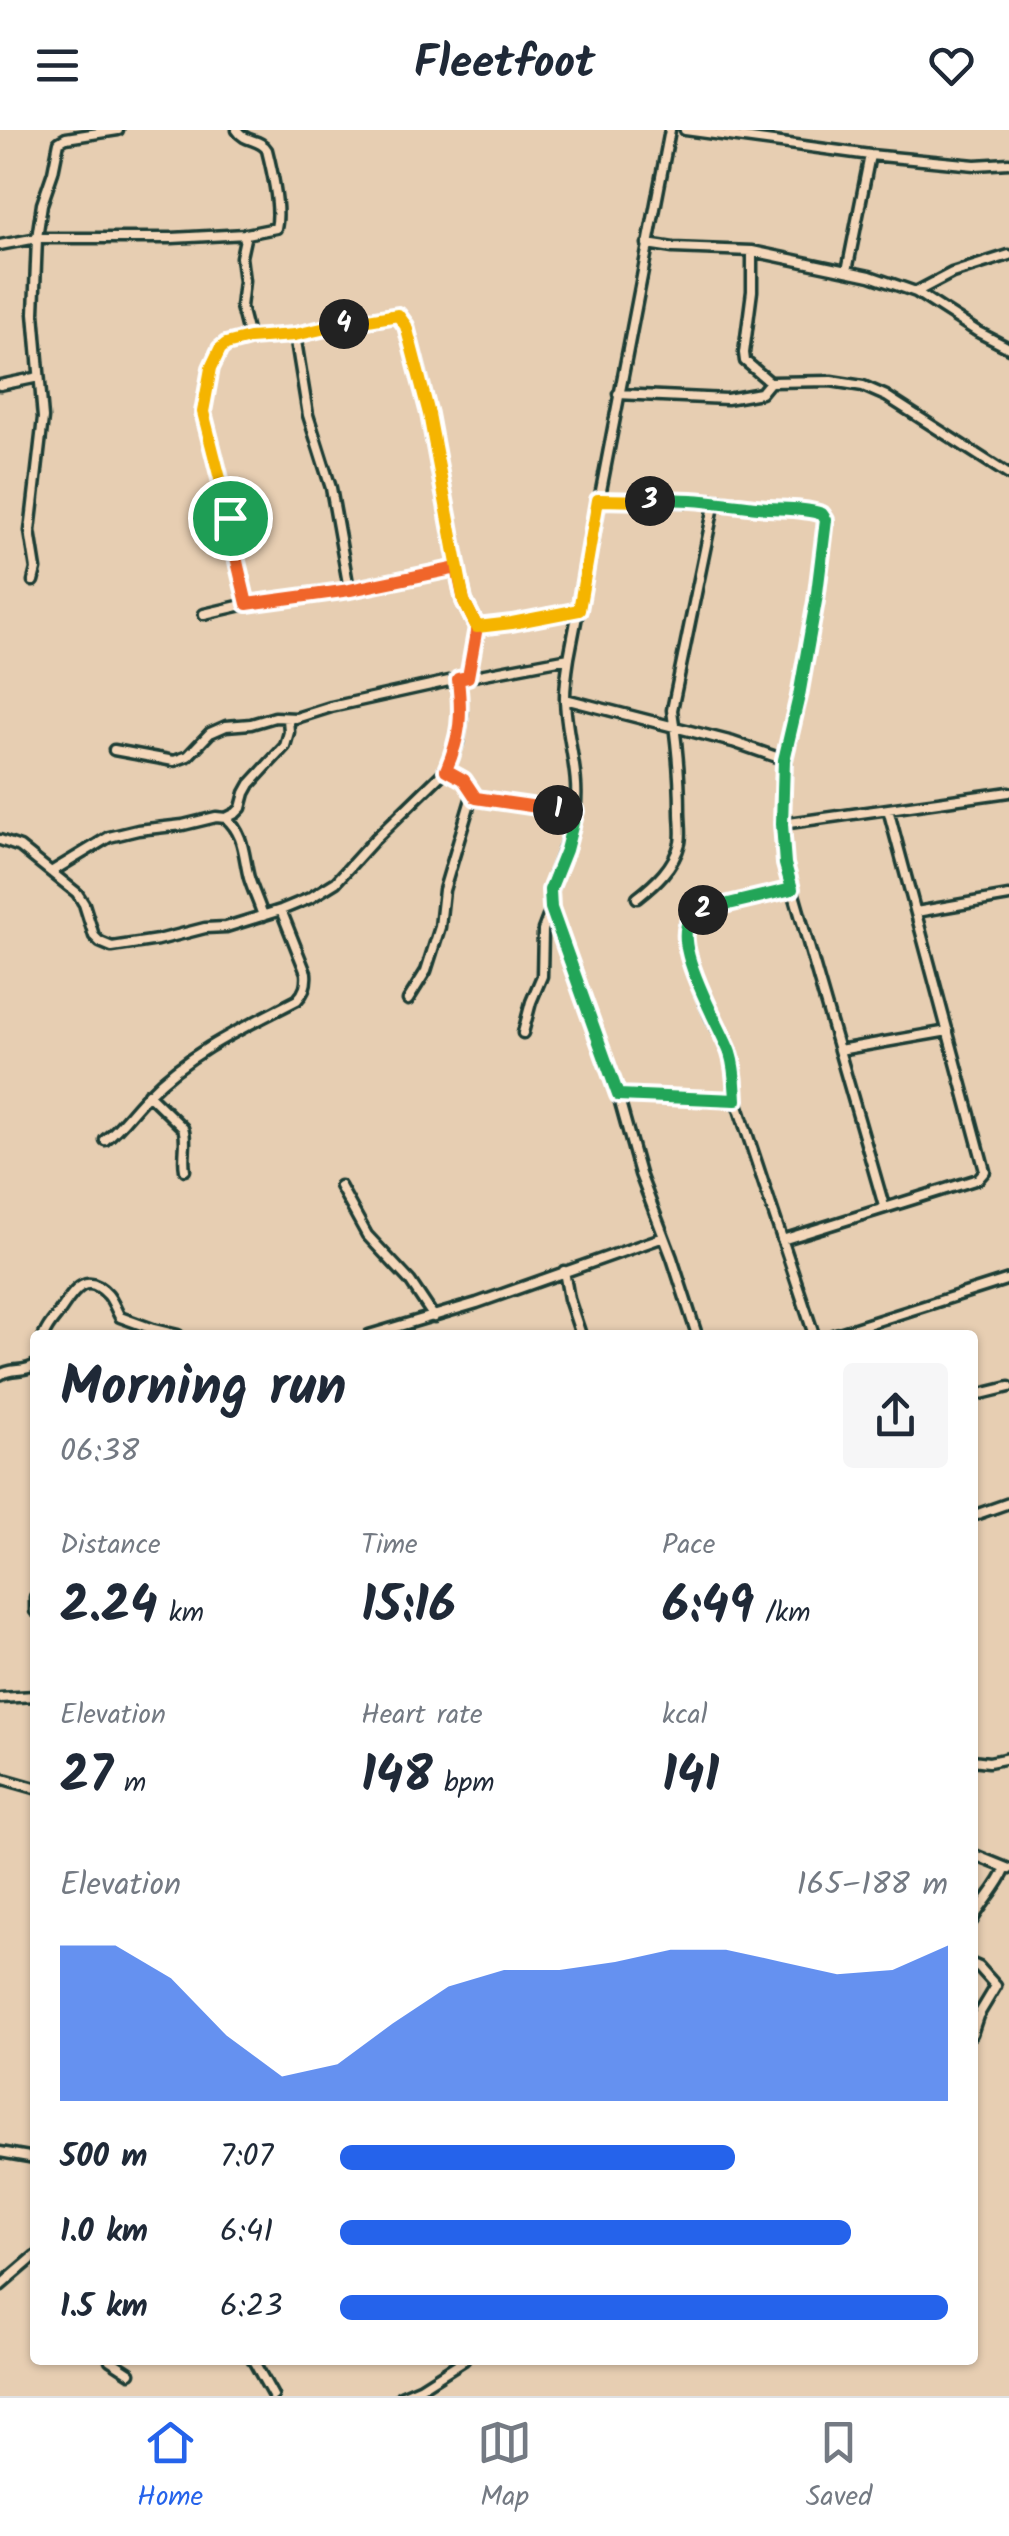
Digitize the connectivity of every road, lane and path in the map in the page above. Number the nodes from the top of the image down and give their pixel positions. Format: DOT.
graph roads {
  1 [pos="118,130"];
  2 [pos="237,130"];
  3 [pos="670,130"];
  4 [pos="686,130"];
  5 [pos="782,130"];
  6 [pos="780,142"];
  7 [pos="870,155"];
  8 [pos="1009,163"];
  9 [pos="246,234"];
  10 [pos="37,238"];
  11 [pos="647,244"];
  12 [pos="0,245"];
  13 [pos="752,251"];
  14 [pos="1009,254"];
  15 [pos="846,271"];
  16 [pos="916,292"];
  17 [pos="295,335"];
  18 [pos="249,338"];
  19 [pos="1009,348"];
  20 [pos="39,377"];
  21 [pos="770,382"];
  22 [pos="0,385"];
  23 [pos="618,394"];
  24 [pos="1009,476"];
  25 [pos="598,500"];
  26 [pos="716,501"];
  27 [pos="457,568"];
  28 [pos="32,581"];
  29 [pos="350,590"];
  30 [pos="247,604"];
  31 [pos="579,610"];
  32 [pos="204,614"];
  33 [pos="477,627"];
  34 [pos="568,658"];
  35 [pos="463,678"];
  36 [pos="565,699"];
  37 [pos="288,718"];
  38 [pos="676,728"];
  39 [pos="114,750"];
  40 [pos="784,760"];
  41 [pos="446,770"];
  42 [pos="1009,792"];
  43 [pos="472,796"];
  44 [pos="888,809"];
  45 [pos="576,811"];
  46 [pos="226,818"];
  47 [pos="782,824"];
  48 [pos="0,840"];
  49 [pos="51,872"];
  50 [pos="792,889"];
  51 [pos="1009,896"];
  52 [pos="637,898"];
  53 [pos="551,908"];
  54 [pos="282,910"];
  55 [pos="916,912"];
  56 [pos="263,916"];
  57 [pos="408,1000"];
  58 [pos="948,1030"];
  59 [pos="523,1033"];
  60 [pos="839,1050"];
  61 [pos="148,1094"];
  62 [pos="618,1095"];
  63 [pos="736,1100"];
  64 [pos="105,1140"];
  65 [pos="185,1170"];
  66 [pos="340,1186"];
  67 [pos="884,1206"];
  68 [pos="664,1236"];
  69 [pos="782,1240"];
  70 [pos="564,1271"];
  71 [pos="1009,1279"];
  72 [pos="434,1317"];
  73 [pos="46,1330"];
  74 [pos="153,1330"];
  75 [pos="387,1330"];
  76 [pos="579,1330"];
  77 [pos="695,1330"];
  78 [pos="812,1330"];
  79 [pos="849,1330"];
  80 [pos="30,1368"];
  81 [pos="0,1375"];
  82 [pos="1009,1387"];
  83 [pos="978,1395"];
  84 [pos="1009,1503"];
  85 [pos="978,1514"];
  86 [pos="30,1696"];
  87 [pos="0,1698"];
  88 [pos="1009,1758"];
  89 [pos="978,1761"];
  90 [pos="0,1778"];
  91 [pos="30,1787"];
  92 [pos="978,1857"];
  93 [pos="1007,1869"];
  94 [pos="978,1910"];
  95 [pos="978,1967"];
  96 [pos="978,2016"];
  97 [pos="0,2152"];
  98 [pos="30,2157"];
  99 [pos="30,2260"];
  100 [pos="0,2286"];
  101 [pos="118,2365"];
  102 [pos="256,2365"];
  103 [pos="456,2365"];
  104 [pos="130,2373"];
  105 [pos="273,2396"];
  106 [pos="401,2396"];
  1 -- 10 [label="street"];
  2 -- 9 [label="street"];
  3 -- 11 [label="street"];
  4 -- 6 [label="street"];
  5 -- 6 [label="street"];
  6 -- 7 [label="street"];
  7 -- 8 [label="street"];
  7 -- 15 [label="street"];
  9 -- 10 [label="street"];
  9 -- 18 [label="street"];
  10 -- 12 [label="street"];
  10 -- 20 [label="street"];
  11 -- 13 [label="street"];
  11 -- 23 [label="street"];
  13 -- 15 [label="street"];
  13 -- 21 [label="street"];
  14 -- 16 [label="street"];
  15 -- 16 [label="street"];
  16 -- 19 [label="street"];
  17 -- 18 [label="street"];
  17 -- 27 [label="street"];
  17 -- 29 [label="street"];
  18 -- 30 [label="street"];
  20 -- 22 [label="street"];
  20 -- 28 [label="street"];
  21 -- 23 [label="street"];
  21 -- 24 [label="street"];
  23 -- 25 [label="street"];
  25 -- 26 [label="street"];
  25 -- 31 [label="street"];
  26 -- 38 [label="street"];
  26 -- 40 [label="street"];
  27 -- 29 [label="street"];
  27 -- 33 [label="street"];
  29 -- 30 [label="street"];
  30 -- 32 [label="street"];
  31 -- 33 [label="street"];
  31 -- 34 [label="street"];
  33 -- 35 [label="street"];
  34 -- 35 [label="street"];
  34 -- 36 [label="street"];
  35 -- 37 [label="street"];
  35 -- 41 [label="street"];
  36 -- 38 [label="street"];
  36 -- 45 [label="street"];
  37 -- 39 [label="street"];
  37 -- 46 [label="street"];
  38 -- 40 [label="street"];
  38 -- 52 [label="street"];
  40 -- 47 [label="street"];
  41 -- 43 [label="street"];
  41 -- 54 [label="street"];
  42 -- 44 [label="street"];
  43 -- 45 [label="street"];
  43 -- 57 [label="street"];
  44 -- 47 [label="street"];
  44 -- 55 [label="street"];
  45 -- 53 [label="street"];
  46 -- 49 [label="street"];
  46 -- 56 [label="street"];
  47 -- 50 [label="street"];
  48 -- 49 [label="street"];
  49 -- 56 [label="street"];
  50 -- 60 [label="street"];
  50 -- 63 [label="street"];
  51 -- 55 [label="street"];
  53 -- 59 [label="street"];
  53 -- 62 [label="street"];
  54 -- 56 [label="street"];
  54 -- 61 [label="street"];
  55 -- 58 [label="street"];
  58 -- 60 [label="street"];
  58 -- 67 [label="street"];
  60 -- 67 [label="street"];
  61 -- 64 [label="street"];
  61 -- 65 [label="street"];
  62 -- 63 [label="street"];
  62 -- 68 [label="street"];
  63 -- 69 [label="street"];
  66 -- 72 [label="street"];
  67 -- 69 [label="street"];
  68 -- 70 [label="street"];
  68 -- 77 [label="street"];
  69 -- 78 [label="street"];
  70 -- 72 [label="street"];
  70 -- 76 [label="street"];
  71 -- 79 [label="street"];
  72 -- 75 [label="street"];
  73 -- 74 [label="street"];
  80 -- 81 [label="street"];
  82 -- 83 [label="street"];
  84 -- 85 [label="street"];
  86 -- 87 [label="street"];
  88 -- 89 [label="street"];
  90 -- 91 [label="street"];
  92 -- 93 [label="street"];
  93 -- 94 [label="street"];
  95 -- 96 [label="street"];
  97 -- 98 [label="street"];
  99 -- 100 [label="street"];
  101 -- 104 [label="street"];
  102 -- 105 [label="street"];
  103 -- 106 [label="street"];
}
